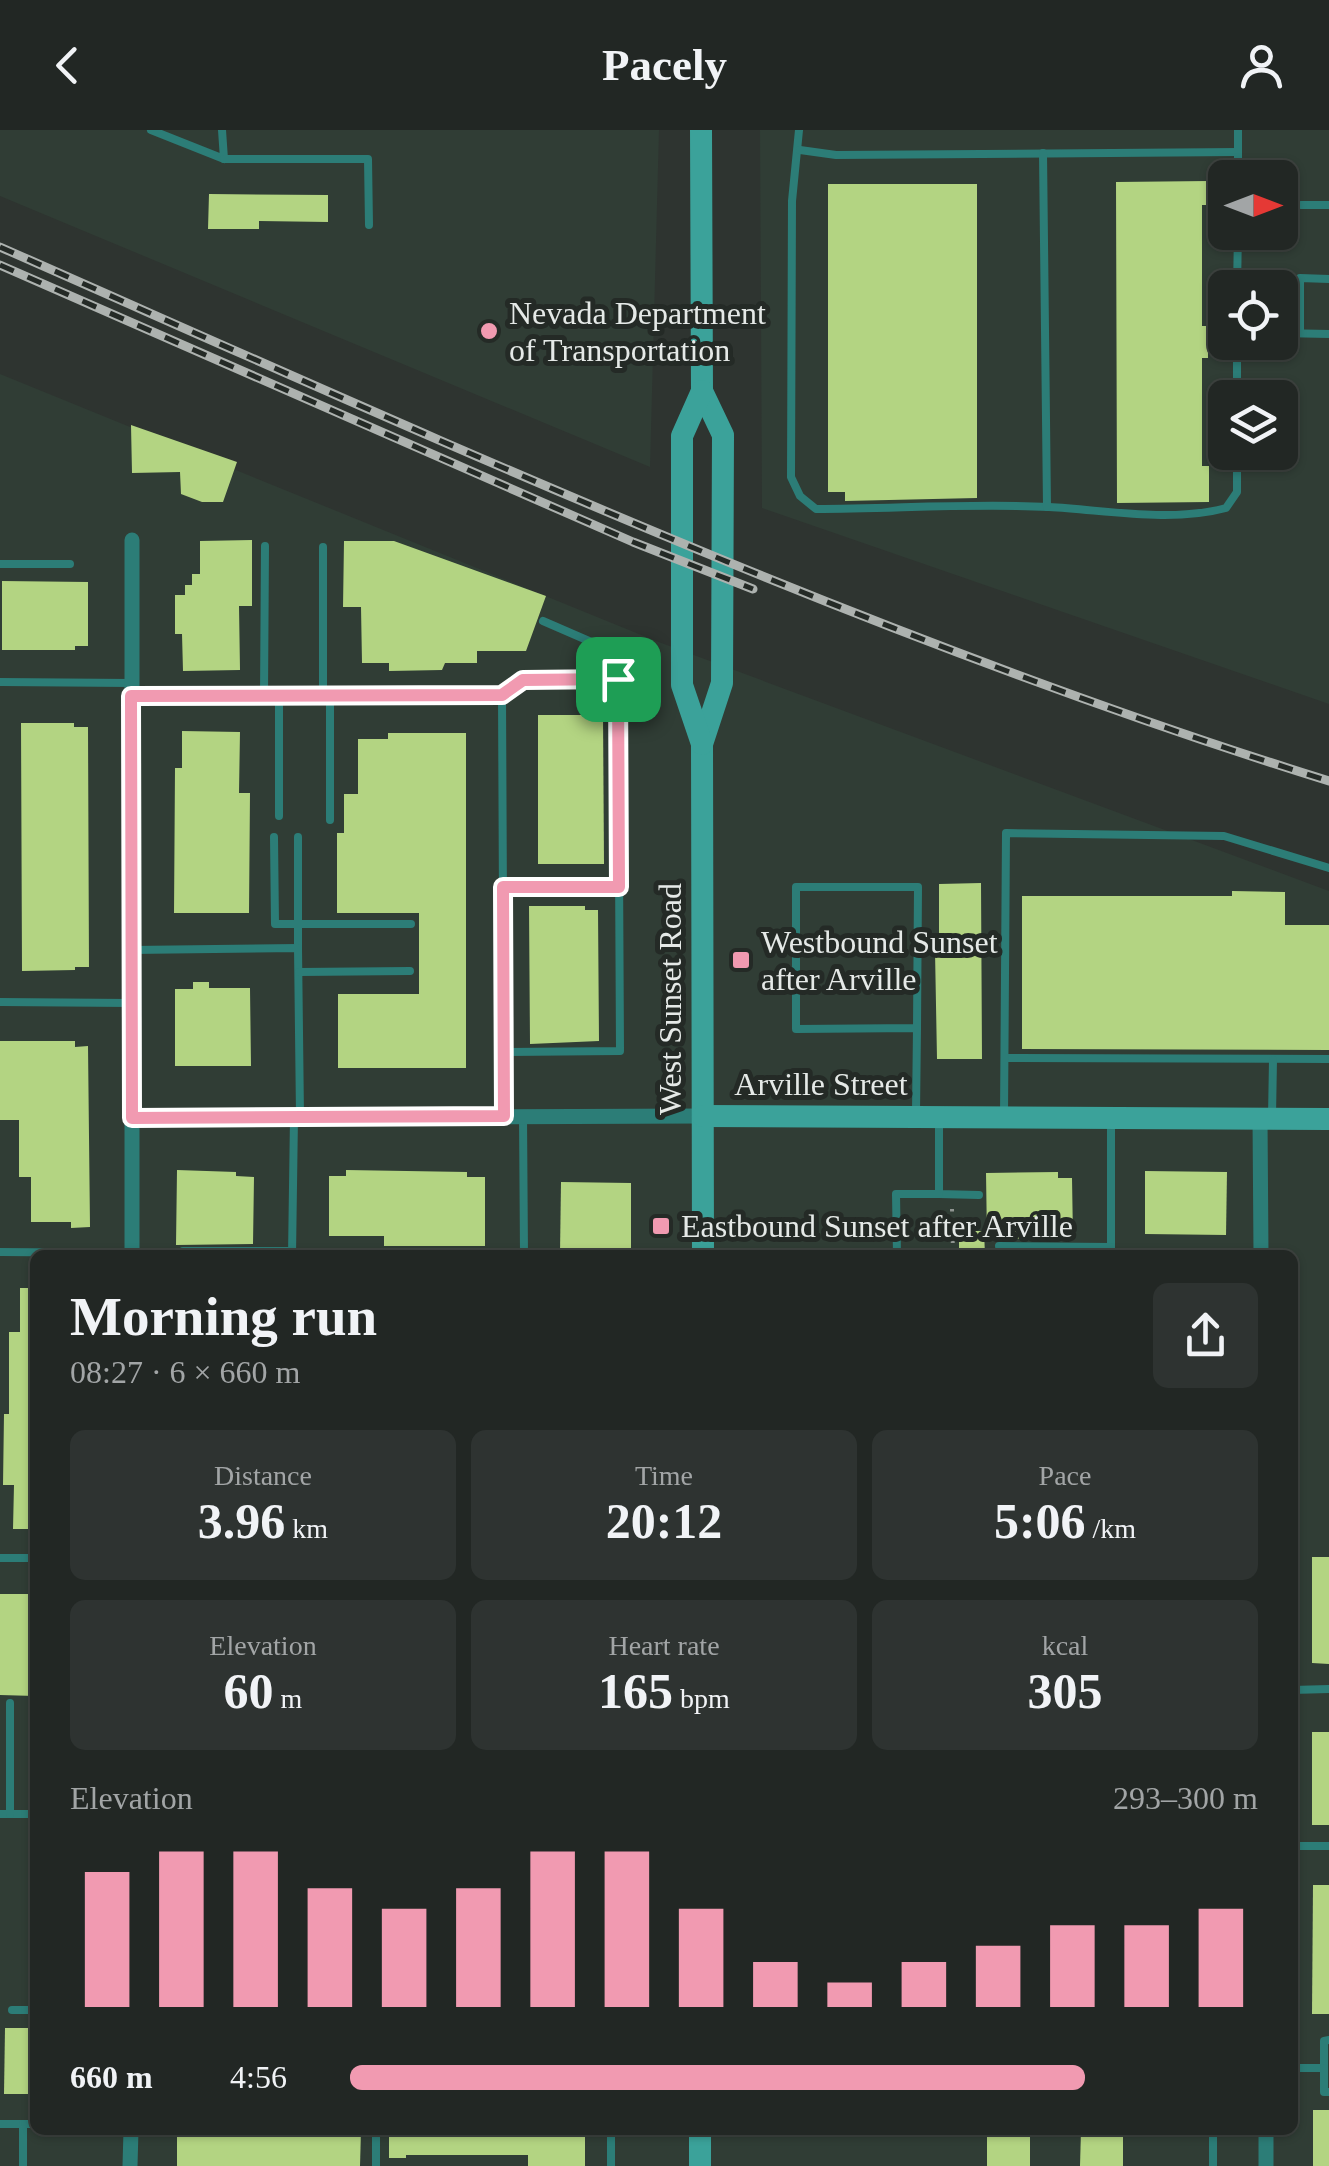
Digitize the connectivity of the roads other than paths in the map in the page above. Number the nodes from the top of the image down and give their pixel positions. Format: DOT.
graph roads {
  1 [pos="151,130"];
  2 [pos="222,130"];
  3 [pos="702,130"];
  4 [pos="800,130"];
  5 [pos="1238,130"];
  6 [pos="800,150"];
  7 [pos="1238,152"];
  8 [pos="1043,154"];
  9 [pos="224,159"];
  10 [pos="1238,160"];
  11 [pos="1301,205"];
  12 [pos="1329,205"];
  13 [pos="369,224"];
  14 [pos="1329,279"];
  15 [pos="1300,334"];
  16 [pos="1329,334"];
  17 [pos="702,391"];
  18 [pos="1237,470"];
  19 [pos="1047,507"];
  20 [pos="132,540"];
  21 [pos="265,546"];
  22 [pos="322,546"];
  23 [pos="0,564"];
  24 [pos="70,564"];
  25 [pos="542,621"];
  26 [pos="618,679"];
  27 [pos="0,682"];
  28 [pos="131,690"];
  29 [pos="264,695"];
  30 [pos="278,695"];
  31 [pos="326,695"];
  32 [pos="502,695"];
  33 [pos="702,744"];
  34 [pos="278,816"];
  35 [pos="330,820"];
  36 [pos="274,837"];
  37 [pos="298,837"];
  38 [pos="1329,868"];
  39 [pos="503,887"];
  40 [pos="619,887"];
  41 [pos="298,924"];
  42 [pos="411,924"];
  43 [pos="298,948"];
  44 [pos="131,950"];
  45 [pos="299,972"];
  46 [pos="410,972"];
  47 [pos="0,1002"];
  48 [pos="130,1002"];
  49 [pos="916,1028"];
  50 [pos="504,1052"];
  51 [pos="1005,1058"];
  52 [pos="1272,1060"];
  53 [pos="1329,1060"];
  54 [pos="504,1116"];
  55 [pos="523,1116"];
  56 [pos="703,1116"];
  57 [pos="927,1116"];
  58 [pos="1004,1116"];
  59 [pos="297,1117"];
  60 [pos="1111,1117"];
  61 [pos="132,1118"];
  62 [pos="1266,1118"];
  63 [pos="1329,1119"];
  64 [pos="939,1194"];
  65 [pos="979,1195"];
  66 [pos="999,1246"];
  67 [pos="132,1250"];
  68 [pos="292,1250"];
  69 [pos="524,1250"];
  70 [pos="702,1250"];
  71 [pos="896,1250"];
  72 [pos="1089,1250"];
  73 [pos="1111,1250"];
  74 [pos="1261,1250"];
  75 [pos="0,1252"];
  76 [pos="30,1252"];
  77 [pos="0,1558"];
  78 [pos="30,1558"];
  79 [pos="1329,1689"];
  80 [pos="1298,1690"];
  81 [pos="10,1703"];
  82 [pos="5,1814"];
  83 [pos="1298,1846"];
  84 [pos="1329,1846"];
  85 [pos="12,2010"];
  86 [pos="30,2010"];
  87 [pos="1329,2040"];
  88 [pos="1298,2068"];
  89 [pos="1324,2068"];
  90 [pos="1329,2092"];
  91 [pos="0,2124"];
  92 [pos="23,2124"];
  93 [pos="30,2124"];
  94 [pos="130,2135"];
  95 [pos="376,2135"];
  96 [pos="611,2135"];
  97 [pos="700,2135"];
  98 [pos="1214,2135"];
  99 [pos="1266,2135"];
  100 [pos="23,2166"];
  101 [pos="130,2166"];
  102 [pos="376,2166"];
  103 [pos="611,2166"];
  104 [pos="700,2166"];
  105 [pos="1213,2166"];
  106 [pos="1266,2166"];
  1 -- 9 [label="lane"];
  2 -- 9 [label="lane"];
  3 -- 17 [label="main road, West Sunset Road"];
  4 -- 6 [label="lane"];
  5 -- 7 [label="lane"];
  6 -- 8 [label="lane"];
  6 -- 19 [label="lane"];
  7 -- 8 [label="lane"];
  7 -- 10 [label="lane"];
  8 -- 19 [label="lane"];
  9 -- 13 [label="lane"];
  11 -- 12 [label="lane"];
  14 -- 15 [label="lane"];
  15 -- 16 [label="lane"];
  17 -- 33 [label="main road, West Sunset Road"];
  17 -- 33 [label="main road, West Sunset Road"];
  18 -- 19 [label="lane"];
  20 -- 28 [label="street"];
  21 -- 29 [label="lane"];
  22 -- 31 [label="lane"];
  23 -- 24 [label="lane"];
  25 -- 26 [label="lane"];
  26 -- 32 [label="lane"];
  26 -- 40 [label="lane"];
  27 -- 28 [label="lane"];
  28 -- 29 [label="lane"];
  28 -- 44 [label="street"];
  29 -- 30 [label="lane"];
  30 -- 31 [label="lane"];
  30 -- 34 [label="lane"];
  31 -- 32 [label="lane"];
  31 -- 35 [label="lane"];
  32 -- 39 [label="lane"];
  33 -- 56 [label="main road, West Sunset Road"];
  36 -- 41 [label="lane"];
  37 -- 41 [label="lane"];
  38 -- 51 [label="lane"];
  39 -- 40 [label="lane"];
  39 -- 50 [label="lane"];
  40 -- 50 [label="lane"];
  41 -- 42 [label="lane"];
  41 -- 43 [label="lane"];
  43 -- 44 [label="lane"];
  43 -- 45 [label="lane"];
  44 -- 48 [label="street"];
  45 -- 46 [label="lane"];
  45 -- 59 [label="lane"];
  47 -- 48 [label="lane"];
  48 -- 61 [label="street"];
  49 -- 49 [label="lane"];
  49 -- 57 [label="lane"];
  50 -- 54 [label="lane"];
  51 -- 52 [label="lane"];
  51 -- 58 [label="lane"];
  52 -- 53 [label="lane"];
  52 -- 62 [label="lane"];
  54 -- 55 [label="street, Arville Street"];
  54 -- 59 [label="street, Arville Street"];
  55 -- 56 [label="street, Arville Street"];
  55 -- 69 [label="lane"];
  56 -- 57 [label="main road, Arville Street"];
  56 -- 70 [label="main road, West Sunset Road"];
  57 -- 58 [label="main road, Arville Street"];
  57 -- 64 [label="lane"];
  58 -- 60 [label="main road, Arville Street"];
  59 -- 61 [label="street, Arville Street"];
  59 -- 68 [label="lane"];
  60 -- 62 [label="main road, Arville Street"];
  60 -- 73 [label="lane"];
  61 -- 67 [label="street"];
  62 -- 63 [label="main road, Arville Street"];
  62 -- 74 [label="street"];
  64 -- 65 [label="lane"];
  64 -- 71 [label="lane"];
  66 -- 72 [label="lane"];
  75 -- 76 [label="lane"];
  77 -- 78 [label="lane"];
  79 -- 80 [label="lane"];
  81 -- 82 [label="lane"];
  83 -- 84 [label="lane"];
  85 -- 86 [label="lane"];
  87 -- 89 [label="lane"];
  88 -- 89 [label="lane"];
  89 -- 90 [label="lane"];
  91 -- 92 [label="lane"];
  92 -- 93 [label="lane"];
  92 -- 100 [label="lane"];
  94 -- 101 [label="street"];
  95 -- 102 [label="lane"];
  96 -- 103 [label="lane"];
  97 -- 104 [label="main road"];
  98 -- 105 [label="lane"];
  99 -- 106 [label="street"];
}
